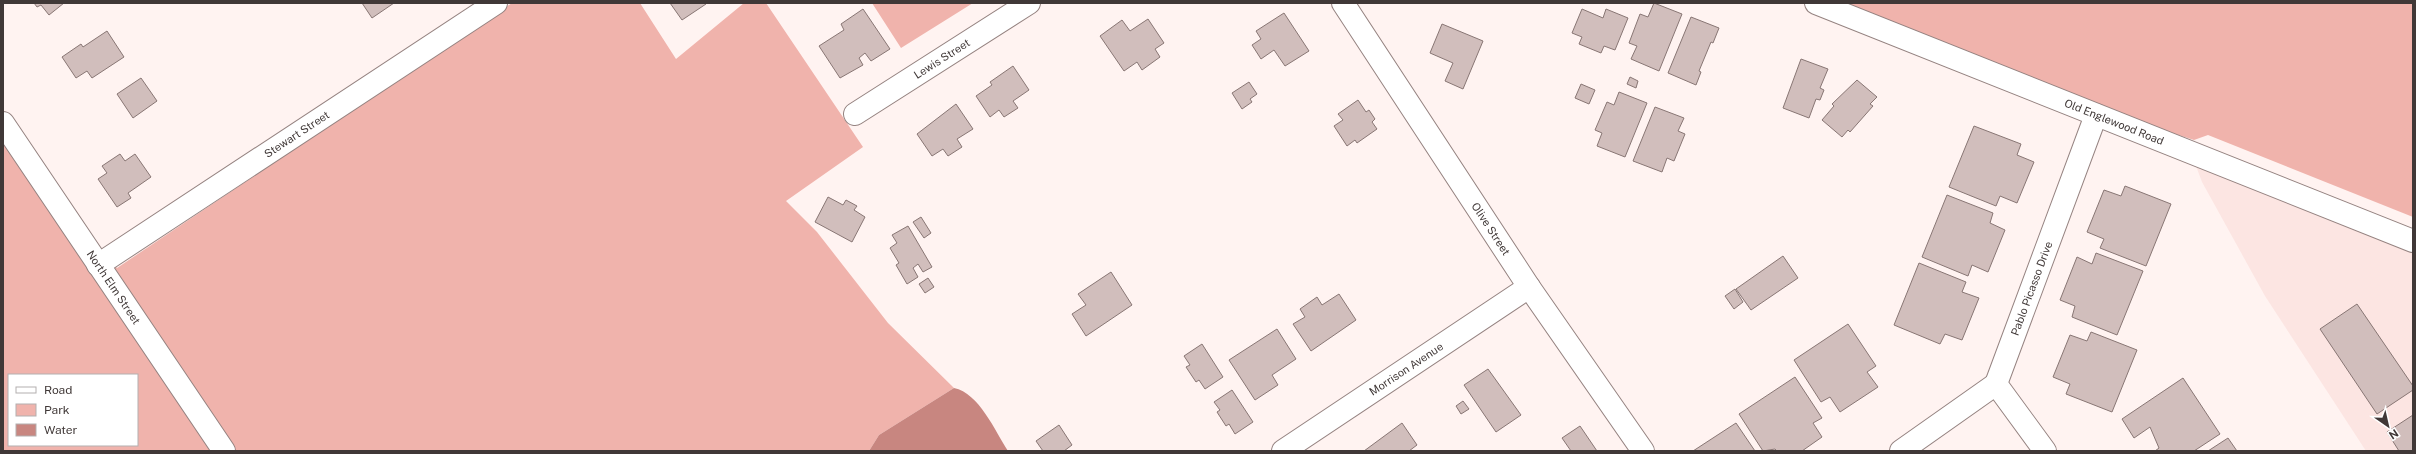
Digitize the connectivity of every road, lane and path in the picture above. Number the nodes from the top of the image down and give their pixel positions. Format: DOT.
graph roads {
  1 [pos="496,3"];
  2 [pos="1029,3"];
  3 [pos="1343,3"];
  4 [pos="1816,3"];
  5 [pos="856,114"];
  6 [pos="2096,115"];
  7 [pos="3,123"];
  8 [pos="2413,241"];
  9 [pos="98,265"];
  10 [pos="1529,286"];
  11 [pos="1996,384"];
  12 [pos="224,451"];
  13 [pos="1283,451"];
  14 [pos="1643,451"];
  15 [pos="1901,451"];
  16 [pos="2045,451"];
  1 -- 9 [label="street, Stewart Street"];
  2 -- 5 [label="street, Lewis Street"];
  3 -- 10 [label="street, Olive Street"];
  4 -- 6 [label="street, Old Englewood Road"];
  6 -- 8 [label="street, Old Englewood Road"];
  6 -- 11 [label="street, Pablo Picasso Drive"];
  7 -- 9 [label="street, North Elm Street"];
  9 -- 12 [label="street, North Elm Street"];
  10 -- 13 [label="street, Morrison Avenue"];
  10 -- 14 [label="street, Olive Street"];
  11 -- 15 [label="street"];
  11 -- 16 [label="street"];
}
